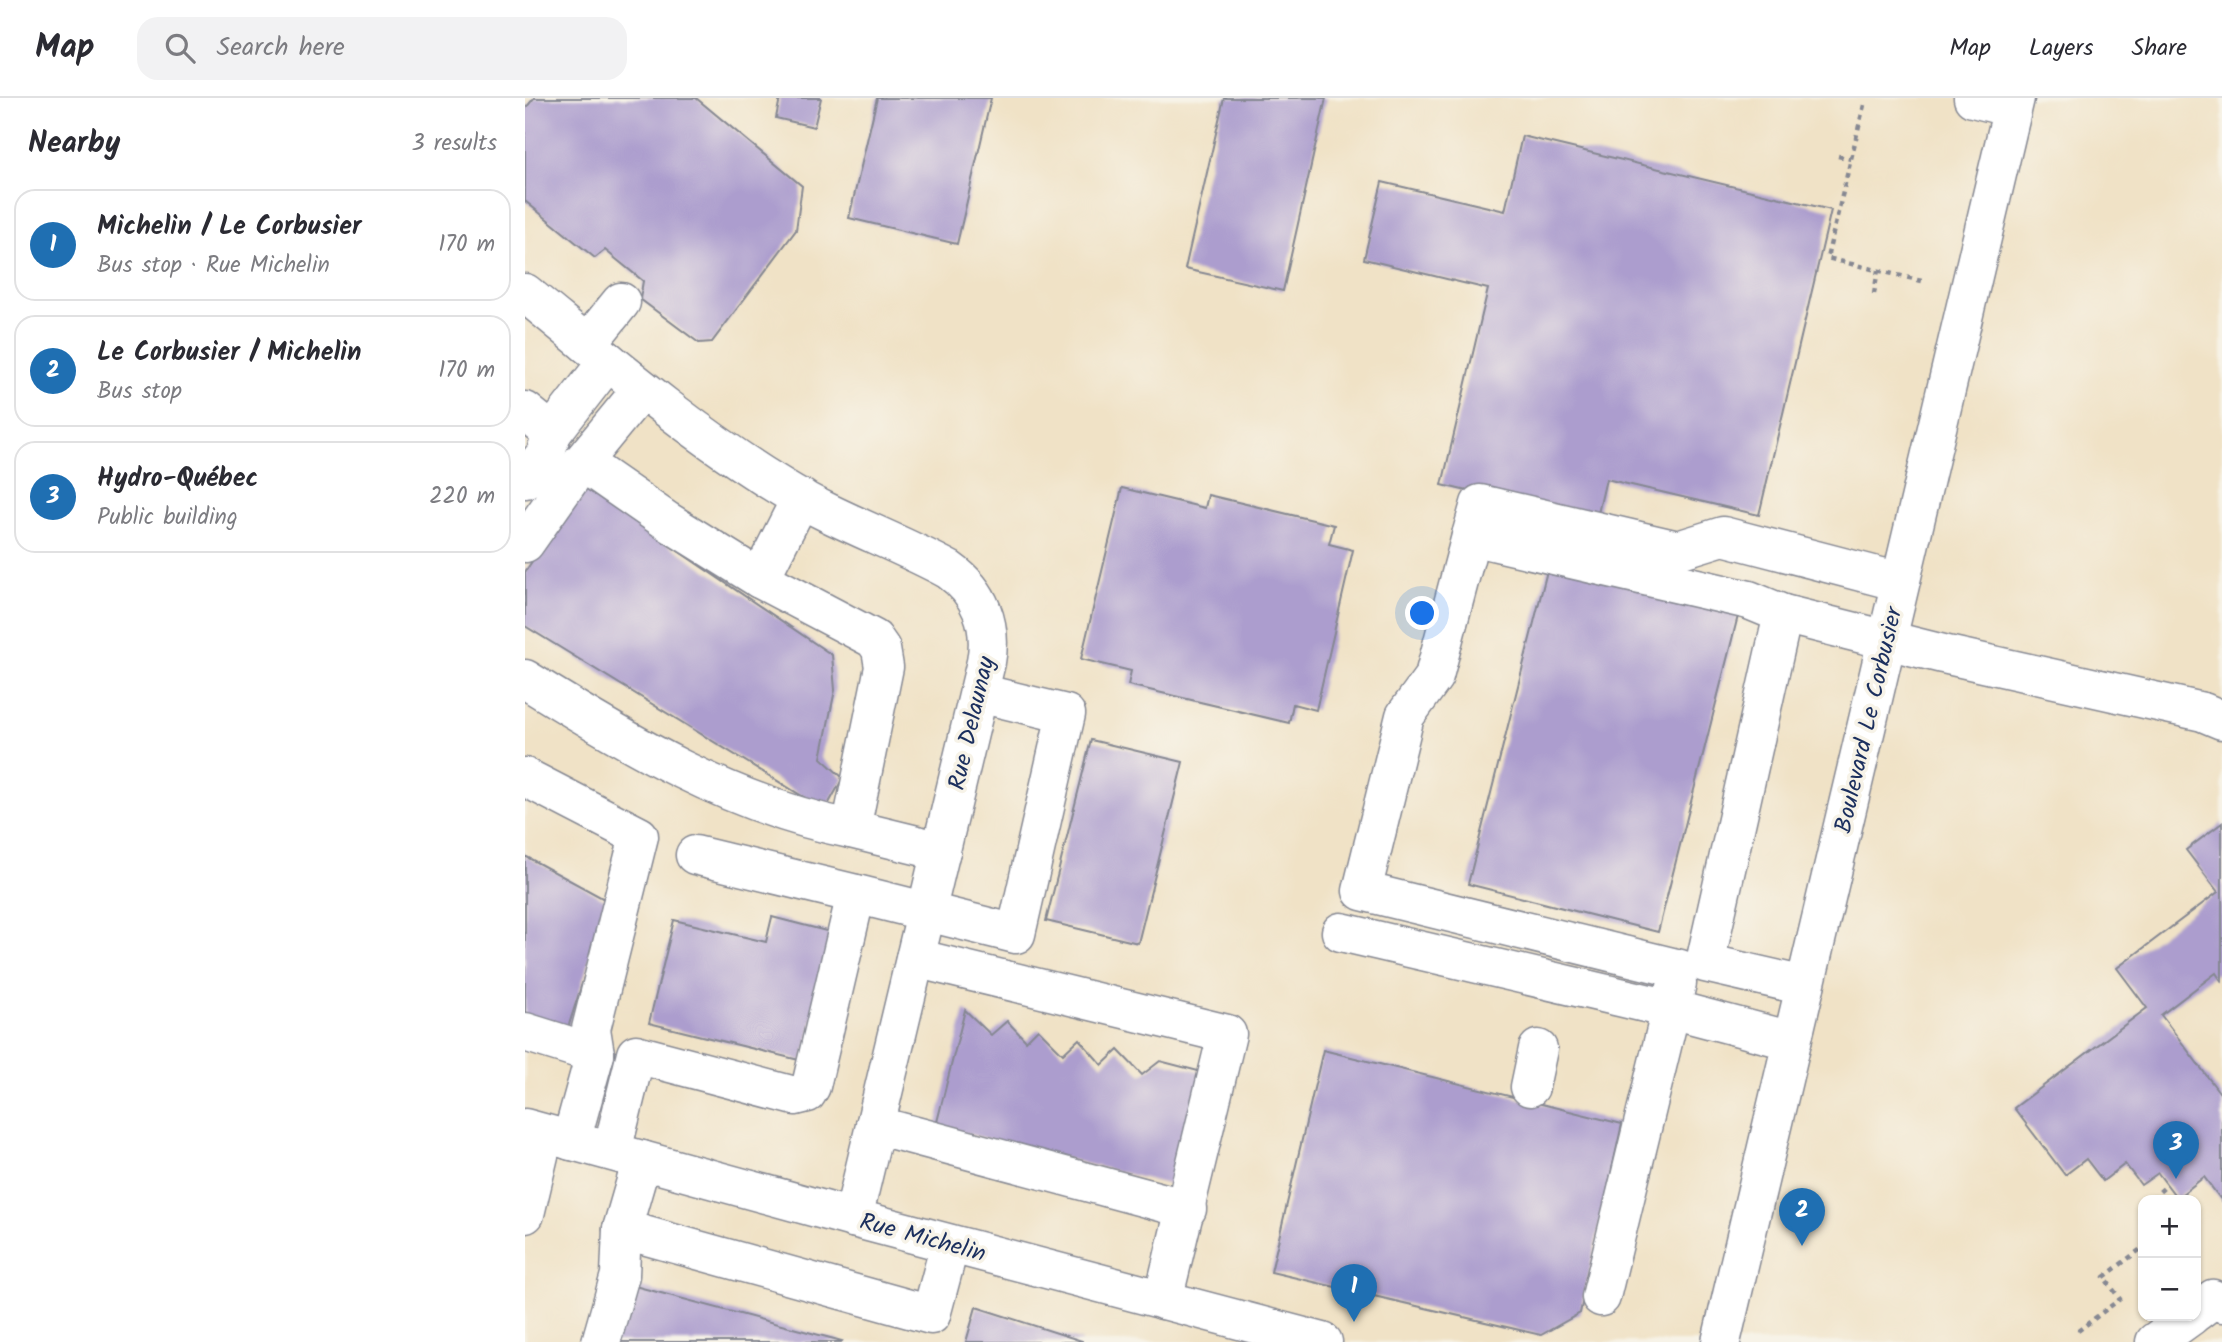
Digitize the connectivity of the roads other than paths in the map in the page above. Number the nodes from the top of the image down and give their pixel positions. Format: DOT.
graph roads {
  1 [pos="1973,98"];
  2 [pos="2014,103"];
  3 [pos="525,293"];
  4 [pos="621,302"];
  5 [pos="597,352"];
  6 [pos="642,389"];
  7 [pos="538,422"];
  8 [pos="582,462"];
  9 [pos="525,479"];
  10 [pos="801,498"];
  11 [pos="1472,536"];
  12 [pos="525,543"];
  13 [pos="759,579"];
  14 [pos="1901,582"];
  15 [pos="1783,614"];
  16 [pos="1887,640"];
  17 [pos="525,679"];
  18 [pos="979,693"];
  19 [pos="2222,720"];
  20 [pos="525,776"];
  21 [pos="851,829"];
  22 [pos="941,851"];
  23 [pos="695,855"];
  24 [pos="856,894"];
  25 [pos="1406,902"];
  26 [pos="926,912"];
  27 [pos="1480,920"];
  28 [pos="1341,932"];
  29 [pos="1562,940"];
  30 [pos="1397,944"];
  31 [pos="915,958"];
  32 [pos="1472,961"];
  33 [pos="1693,966"];
  34 [pos="1554,980"];
  35 [pos="1805,986"];
  36 [pos="1671,1009"];
  37 [pos="525,1031"];
  38 [pos="1792,1041"];
  39 [pos="1538,1049"];
  40 [pos="595,1054"];
  41 [pos="1530,1087"];
  42 [pos="875,1125"];
  43 [pos="547,1134"];
  44 [pos="627,1155"];
  45 [pos="1187,1209"];
  46 [pos="525,1214"];
  47 [pos="853,1218"];
  48 [pos="622,1229"];
  49 [pos="950,1244"];
  50 [pos="1601,1297"];
  51 [pos="1163,1300"];
  52 [pos="2222,1303"];
  53 [pos="2201,1308"];
  54 [pos="2183,1321"];
  55 [pos="601,1342"];
  56 [pos="1323,1342"];
  57 [pos="1721,1342"];
  58 [pos="2155,1342"];
  1 -- 2 [label="street"];
  2 -- 14 [label="street, Boulevard Le Corbusier"];
  3 -- 5 [label="street, Rue Delaunay"];
  4 -- 5 [label="street"];
  5 -- 6 [label="street, Rue Delaunay"];
  5 -- 7 [label="street"];
  6 -- 8 [label="street"];
  6 -- 10 [label="street, Rue Delaunay"];
  7 -- 9 [label="street"];
  8 -- 12 [label="street"];
  8 -- 13 [label="street"];
  10 -- 13 [label="street"];
  10 -- 18 [label="street, Rue Delaunay"];
  11 -- 14 [label="street"];
  11 -- 15 [label="street"];
  11 -- 25 [label="street"];
  13 -- 21 [label="street"];
  14 -- 16 [label="street, Boulevard Le Corbusier"];
  15 -- 16 [label="street"];
  15 -- 33 [label="street"];
  16 -- 19 [label="street"];
  16 -- 35 [label="street, Boulevard Le Corbusier"];
  17 -- 21 [label="street"];
  18 -- 22 [label="street, Rue Delaunay"];
  18 -- 26 [label="street"];
  20 -- 40 [label="street"];
  21 -- 22 [label="street"];
  22 -- 26 [label="street, Rue Delaunay"];
  23 -- 24 [label="street"];
  24 -- 26 [label="street"];
  24 -- 44 [label="street"];
  25 -- 27 [label="street"];
  25 -- 30 [label="street"];
  26 -- 31 [label="street, Rue Delaunay"];
  27 -- 29 [label="street"];
  27 -- 32 [label="street"];
  28 -- 30 [label="street"];
  29 -- 33 [label="street"];
  29 -- 34 [label="street"];
  30 -- 32 [label="street"];
  31 -- 42 [label="street, Rue Delaunay"];
  31 -- 45 [label="street"];
  32 -- 34 [label="street"];
  33 -- 35 [label="street"];
  33 -- 36 [label="street"];
  34 -- 36 [label="street"];
  35 -- 38 [label="street, Boulevard Le Corbusier"];
  36 -- 38 [label="street"];
  36 -- 50 [label="street"];
  37 -- 40 [label="street"];
  38 -- 57 [label="street, Boulevard Le Corbusier"];
  39 -- 41 [label="street"];
  40 -- 43 [label="street"];
  42 -- 45 [label="street"];
  42 -- 47 [label="street, Rue Delaunay"];
  43 -- 44 [label="street, Rue Michelin"];
  43 -- 46 [label="street"];
  44 -- 47 [label="street, Rue Michelin"];
  44 -- 48 [label="street"];
  45 -- 51 [label="street"];
  47 -- 49 [label="street, Rue Michelin"];
  48 -- 49 [label="street"];
  48 -- 55 [label="street"];
  49 -- 51 [label="street, Rue Michelin"];
  51 -- 56 [label="street, Rue Michelin"];
  52 -- 53 [label="street"];
  54 -- 58 [label="street"];
}
